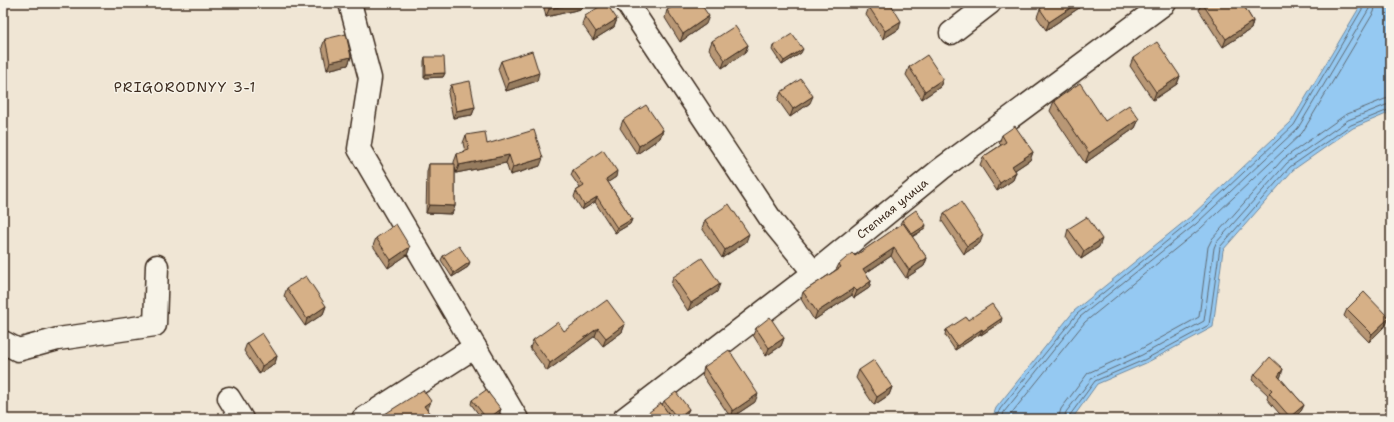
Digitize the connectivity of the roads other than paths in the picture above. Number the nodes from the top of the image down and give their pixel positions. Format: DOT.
graph roads {
  1 [pos="350,3"];
  2 [pos="627,3"];
  3 [pos="990,3"];
  4 [pos="1165,3"];
  5 [pos="951,33"];
  6 [pos="157,266"];
  7 [pos="814,273"];
  8 [pos="3,342"];
  9 [pos="474,347"];
  10 [pos="229,398"];
  11 [pos="242,419"];
  12 [pos="363,419"];
  13 [pos="517,419"];
  14 [pos="624,419"];
  1 -- 9 [label="street"];
  2 -- 7 [label="street"];
  3 -- 5 [label="street"];
  4 -- 7 [label="street, Степная улица"];
  6 -- 8 [label="street"];
  7 -- 14 [label="street, Степная улица"];
  9 -- 12 [label="street"];
  9 -- 13 [label="street"];
  10 -- 11 [label="street"];
}
